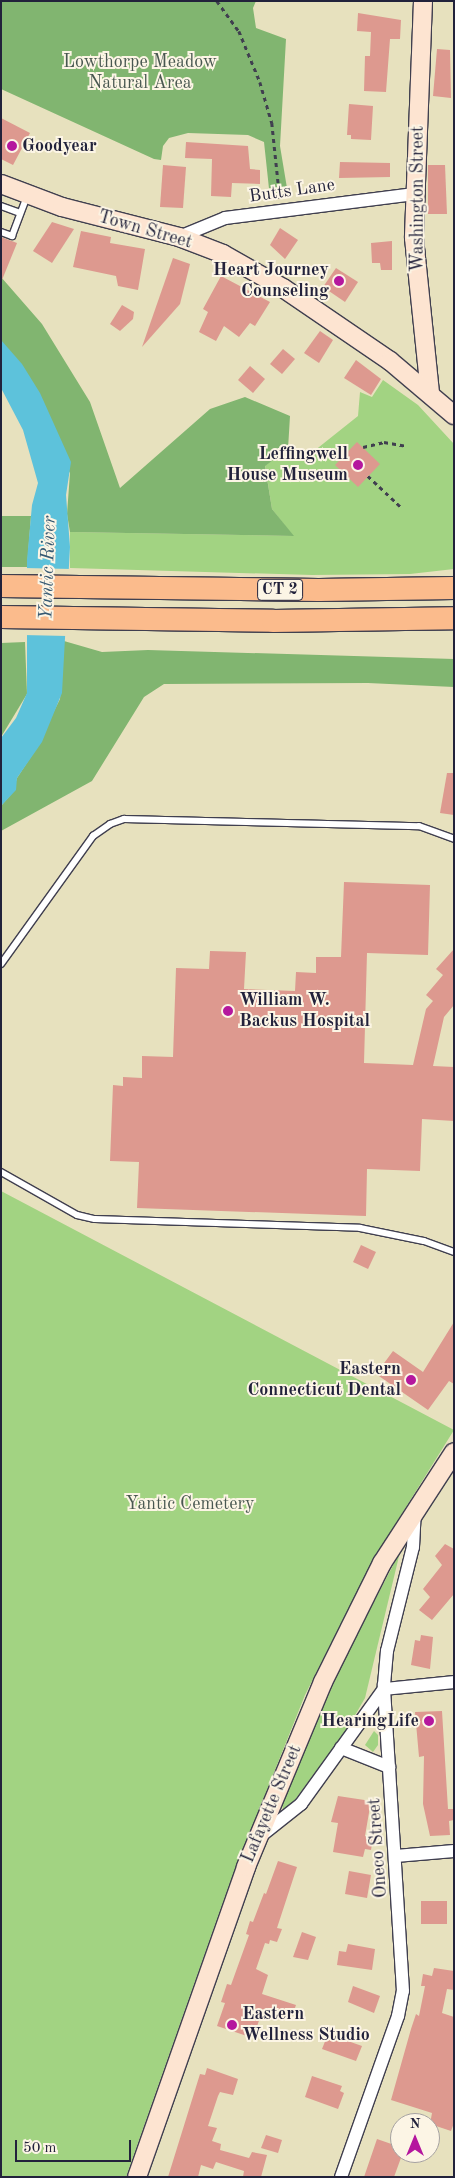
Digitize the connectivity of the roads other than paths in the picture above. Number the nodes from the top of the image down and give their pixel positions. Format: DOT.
graph roads {
  1 [pos="423,1"];
  2 [pos="1,184"];
  3 [pos="28,194"];
  4 [pos="414,194"];
  5 [pos="1,206"];
  6 [pos="20,213"];
  7 [pos="1,232"];
  8 [pos="180,238"];
  9 [pos="430,392"];
  10 [pos="454,415"];
  11 [pos="1,586"];
  12 [pos="454,588"];
  13 [pos="1,617"];
  14 [pos="454,618"];
  15 [pos="375,621"];
  16 [pos="454,632"];
  17 [pos="454,839"];
  18 [pos="1,964"];
  19 [pos="1,1172"];
  20 [pos="454,1252"];
  21 [pos="454,1452"];
  22 [pos="415,1510"];
  23 [pos="454,1682"];
  24 [pos="384,1689"];
  25 [pos="341,1748"];
  26 [pos="389,1767"];
  27 [pos="258,1838"];
  28 [pos="454,1851"];
  29 [pos="396,1856"];
  30 [pos="137,2177"];
  31 [pos="341,2177"];
  1 -- 4 [label="street, Washington Street"];
  2 -- 3 [label="street, Town Street"];
  3 -- 6 [label="lane"];
  3 -- 8 [label="street, Town Street"];
  4 -- 8 [label="street, Butts Lane"];
  4 -- 9 [label="street, Washington Street"];
  5 -- 6 [label="lane"];
  6 -- 7 [label="lane"];
  8 -- 9 [label="street, Town Street"];
  9 -- 10 [label="street"];
  11 -- 12 [label="highway, CT 2"];
  13 -- 15 [label="highway, CT 2"];
  14 -- 15 [label="highway"];
  15 -- 16 [label="highway, CT 2"];
  17 -- 18 [label="lane"];
  19 -- 20 [label="lane"];
  21 -- 22 [label="street, Lafayette Street"];
  22 -- 24 [label="street, Oneco Street"];
  22 -- 27 [label="street, Lafayette Street"];
  23 -- 24 [label="street"];
  24 -- 25 [label="street"];
  24 -- 26 [label="street, Oneco Street"];
  25 -- 26 [label="street"];
  25 -- 27 [label="street"];
  26 -- 29 [label="street, Oneco Street"];
  27 -- 30 [label="street, Lafayette Street"];
  28 -- 29 [label="street"];
  29 -- 31 [label="street, Oneco Street"];
}
